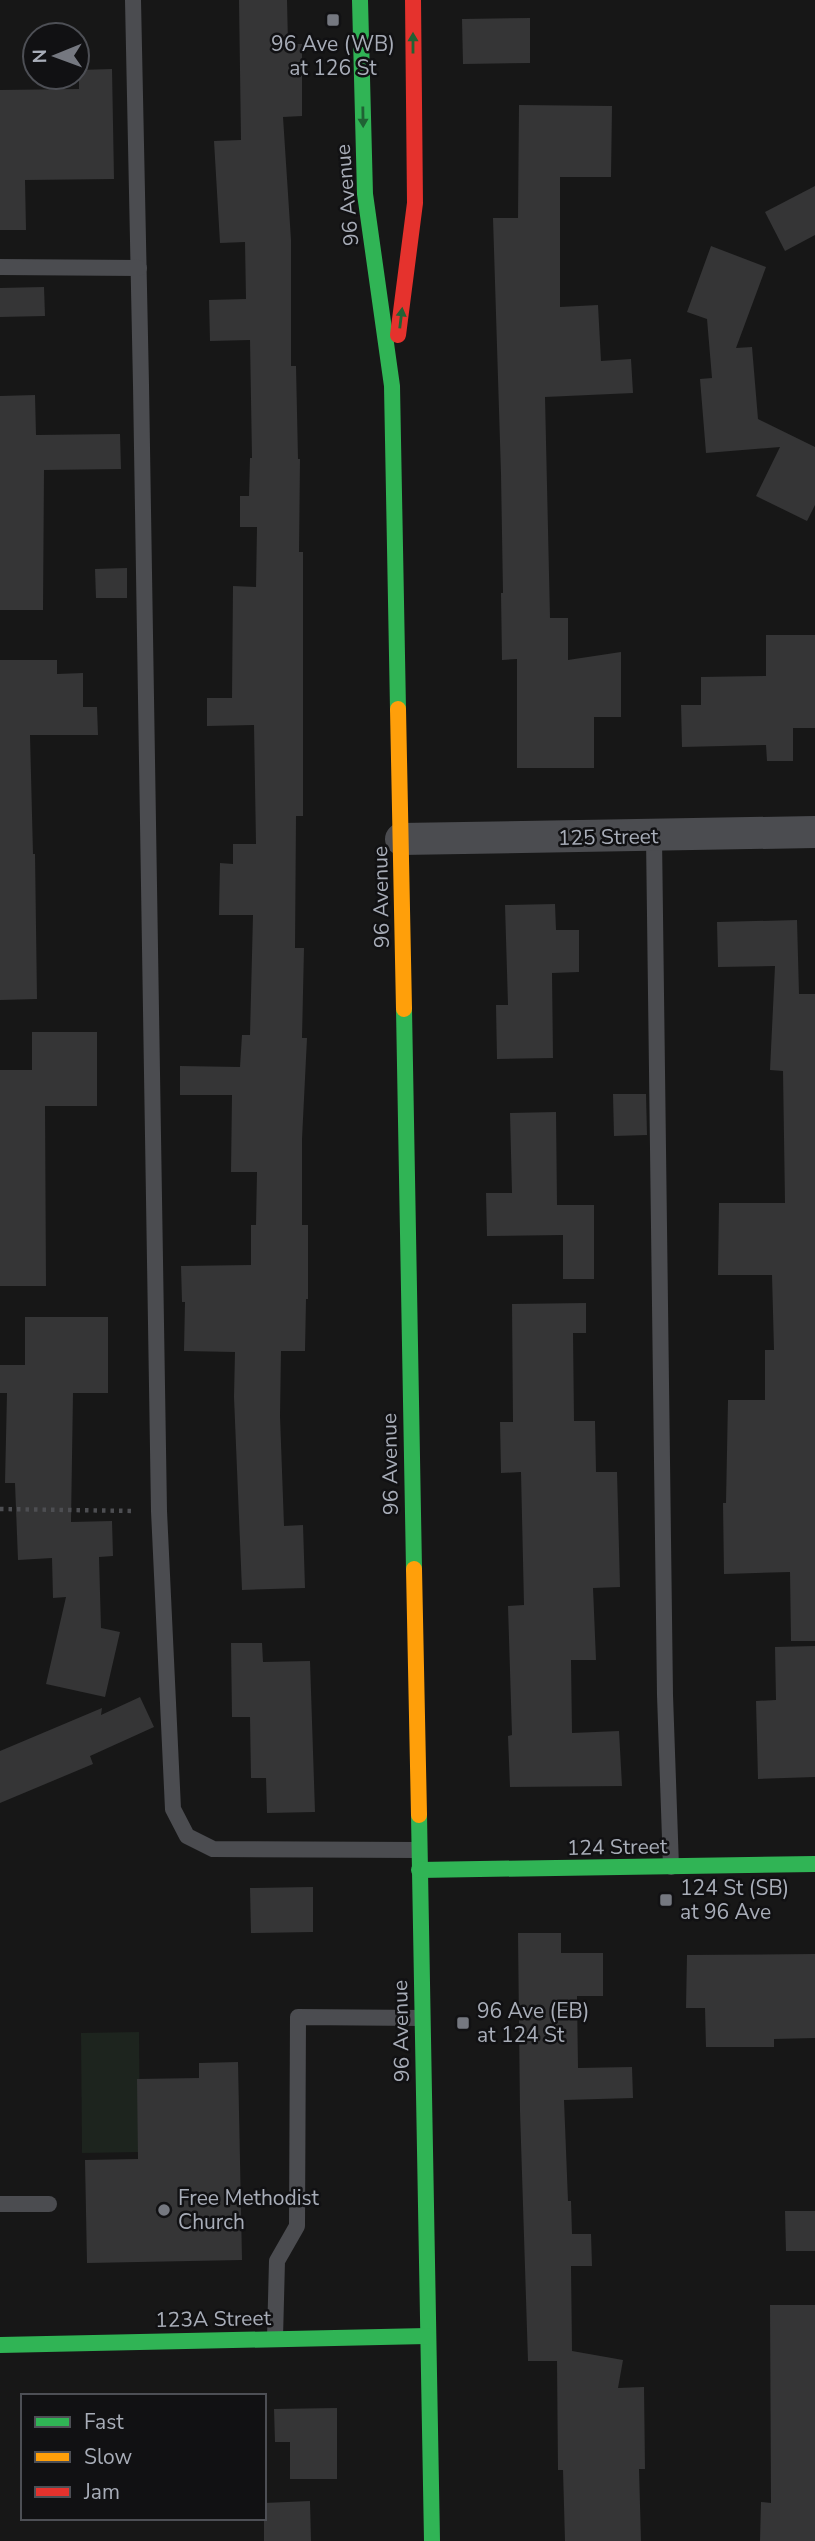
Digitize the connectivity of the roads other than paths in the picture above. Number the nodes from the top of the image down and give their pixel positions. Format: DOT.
graph roads {
  1 [pos="133,0"];
  2 [pos="360,0"];
  3 [pos="413,0"];
  4 [pos="0,267"];
  5 [pos="139,268"];
  6 [pos="392,386"];
  7 [pos="815,832"];
  8 [pos="654,837"];
  9 [pos="401,839"];
  10 [pos="418,1850"];
  11 [pos="815,1864"];
  12 [pos="671,1867"];
  13 [pos="419,1870"];
  14 [pos="422,2018"];
  15 [pos="0,2204"];
  16 [pos="49,2204"];
  17 [pos="427,2336"];
  18 [pos="275,2338"];
  19 [pos="0,2345"];
  20 [pos="432,2541"];
  1 -- 5 [label="lane"];
  2 -- 6 [label="main road, 96 Avenue, one-way"];
  6 -- 3 [label="main road, 96 Avenue, one-way"];
  4 -- 5 [label="lane"];
  5 -- 10 [label="lane"];
  6 -- 9 [label="main road, 96 Avenue"];
  7 -- 8 [label="street, 125 Street"];
  8 -- 9 [label="street, 125 Street"];
  8 -- 12 [label="lane"];
  9 -- 10 [label="main road, 96 Avenue"];
  10 -- 13 [label="main road, 96 Avenue"];
  11 -- 12 [label="main road, 124 Street"];
  12 -- 13 [label="main road, 124 Street"];
  13 -- 14 [label="main road, 96 Avenue"];
  14 -- 17 [label="main road, 96 Avenue"];
  14 -- 18 [label="lane"];
  15 -- 16 [label="lane"];
  17 -- 18 [label="main road, 123A Street"];
  17 -- 20 [label="main road, 96 Avenue"];
  18 -- 19 [label="main road, 123A Street"];
}
